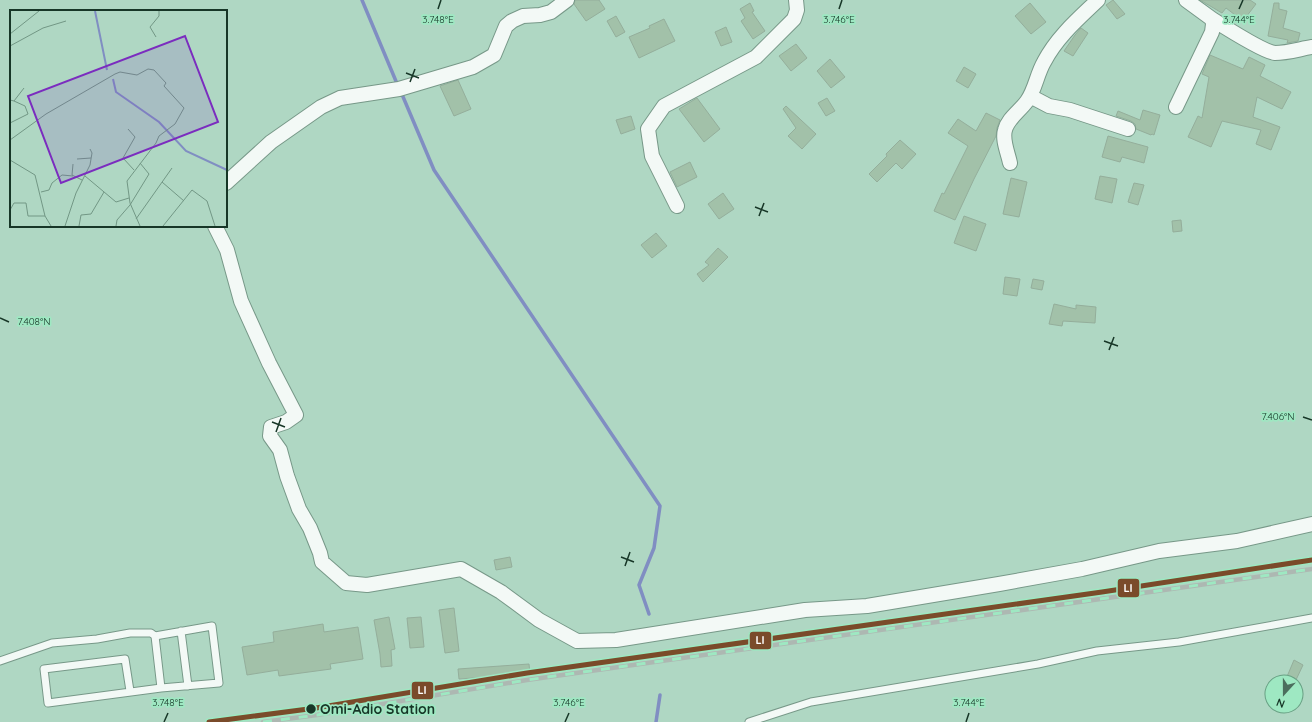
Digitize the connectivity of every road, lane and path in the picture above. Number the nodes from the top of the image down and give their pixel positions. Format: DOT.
graph roads {
  1 [pos="567,0"];
  2 [pos="796,0"];
  3 [pos="1098,0"];
  4 [pos="1186,0"];
  5 [pos="1212,19"];
  6 [pos="1312,47"];
  7 [pos="1030,96"];
  8 [pos="1176,107"];
  9 [pos="1128,128"];
  10 [pos="1010,163"];
  11 [pos="227,182"];
  12 [pos="677,206"];
  13 [pos="216,227"];
  14 [pos="1312,524"];
  15 [pos="1312,618"];
  16 [pos="180,631"];
  17 [pos="155,636"];
  18 [pos="0,661"];
  19 [pos="188,686"];
  20 [pos="161,688"];
  21 [pos="130,691"];
  22 [pos="749,722"];
  1 -- 11 [label="street"];
  2 -- 12 [label="street"];
  3 -- 7 [label="street"];
  4 -- 5 [label="street"];
  5 -- 6 [label="street"];
  5 -- 8 [label="street"];
  7 -- 9 [label="street"];
  7 -- 10 [label="street"];
  13 -- 14 [label="street"];
  15 -- 22 [label="lane"];
  16 -- 17 [label="lane"];
  16 -- 19 [label="lane"];
  16 -- 19 [label="lane"];
  17 -- 18 [label="lane"];
  17 -- 20 [label="lane"];
  19 -- 20 [label="lane"];
  20 -- 21 [label="lane"];
  21 -- 21 [label="lane"];
}
